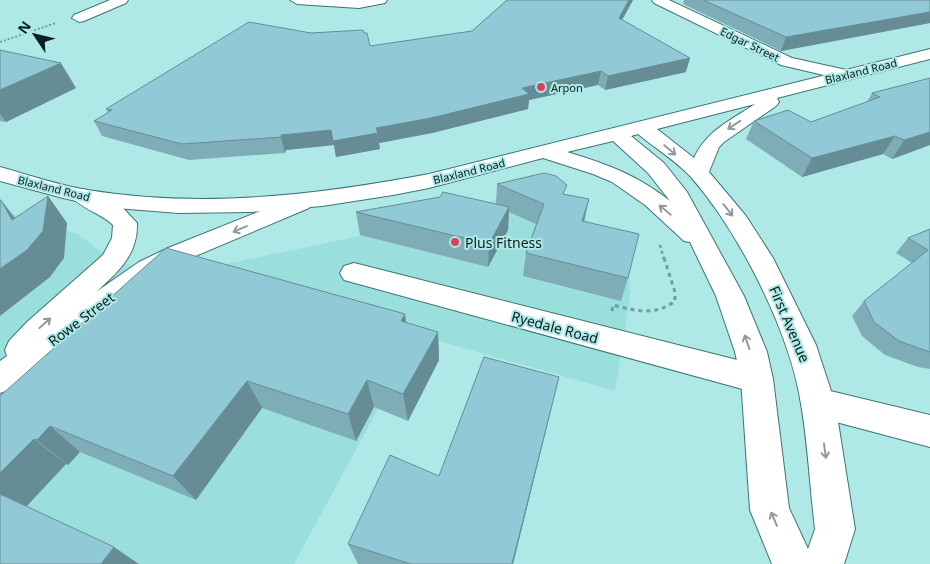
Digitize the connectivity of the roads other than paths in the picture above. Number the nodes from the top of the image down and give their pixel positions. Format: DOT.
graph roads {
  1 [pos="121,0"];
  2 [pos="297,0"];
  3 [pos="380,0"];
  4 [pos="659,0"];
  5 [pos="79,18"];
  6 [pos="930,54"];
  7 [pos="845,75"];
  8 [pos="790,89"];
  9 [pos="643,128"];
  10 [pos="617,134"];
  11 [pos="544,152"];
  12 [pos="698,172"];
  13 [pos="0,174"];
  14 [pos="82,196"];
  15 [pos="301,203"];
  16 [pos="702,242"];
  17 [pos="354,273"];
  18 [pos="0,371"];
  19 [pos="0,379"];
  20 [pos="757,379"];
  21 [pos="818,403"];
  22 [pos="930,431"];
  23 [pos="793,564"];
  24 [pos="823,564"];
  1 -- 5 [label="main road"];
  2 -- 3 [label="main road"];
  4 -- 7 [label="main road, Edgar Street"];
  6 -- 7 [label="main road, Blaxland Road"];
  7 -- 8 [label="main road, Blaxland Road"];
  8 -- 9 [label="main road, Blaxland Road"];
  8 -- 12 [label="main road, one-way"];
  9 -- 10 [label="main road, Blaxland Road"];
  9 -- 12 [label="main road, First Avenue, one-way"];
  10 -- 11 [label="main road, Blaxland Road"];
  10 -- 16 [label="main road"];
  11 -- 15 [label="main road, Blaxland Road"];
  16 -- 11 [label="main road, one-way"];
  12 -- 21 [label="main road, First Avenue, one-way"];
  13 -- 14 [label="main road, Blaxland Road"];
  14 -- 15 [label="main road, Blaxland Road"];
  18 -- 14 [label="main road, Rowe Street, one-way"];
  15 -- 19 [label="main road, Rowe Street, one-way"];
  20 -- 16 [label="main road, one-way"];
  17 -- 20 [label="main road, Ryedale Road"];
  23 -- 20 [label="main road, one-way"];
  21 -- 22 [label="main road"];
  21 -- 24 [label="main road, First Avenue, one-way"];
}
